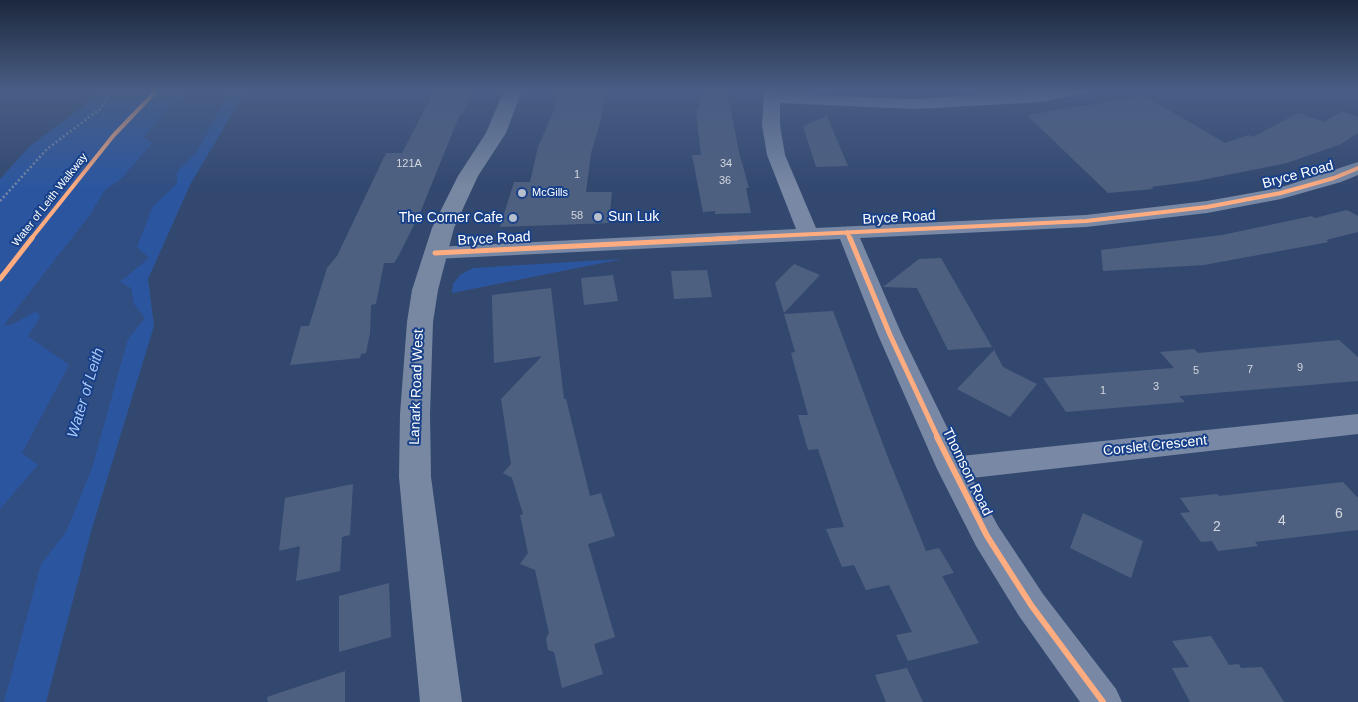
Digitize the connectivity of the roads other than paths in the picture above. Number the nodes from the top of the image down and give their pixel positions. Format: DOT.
graph roads {
  1 [pos="500,123"];
  2 [pos="771,123"];
  3 [pos="1358,168"];
  4 [pos="847,232"];
  5 [pos="808,234"];
  6 [pos="435,253"];
  7 [pos="1358,424"];
  8 [pos="952,469"];
  9 [pos="441,702"];
  10 [pos="1103,702"];
  1 -- 6 [label="main road, Lanark Road West"];
  2 -- 5 [label="street"];
  3 -- 4 [label="street, Bryce Road"];
  4 -- 5 [label="street, Bryce Road"];
  4 -- 8 [label="street, Thomson Road"];
  5 -- 6 [label="street, Bryce Road"];
  6 -- 9 [label="main road, Lanark Road West"];
  7 -- 8 [label="street, Corslet Crescent"];
  8 -- 10 [label="street, Thomson Road"];
}
